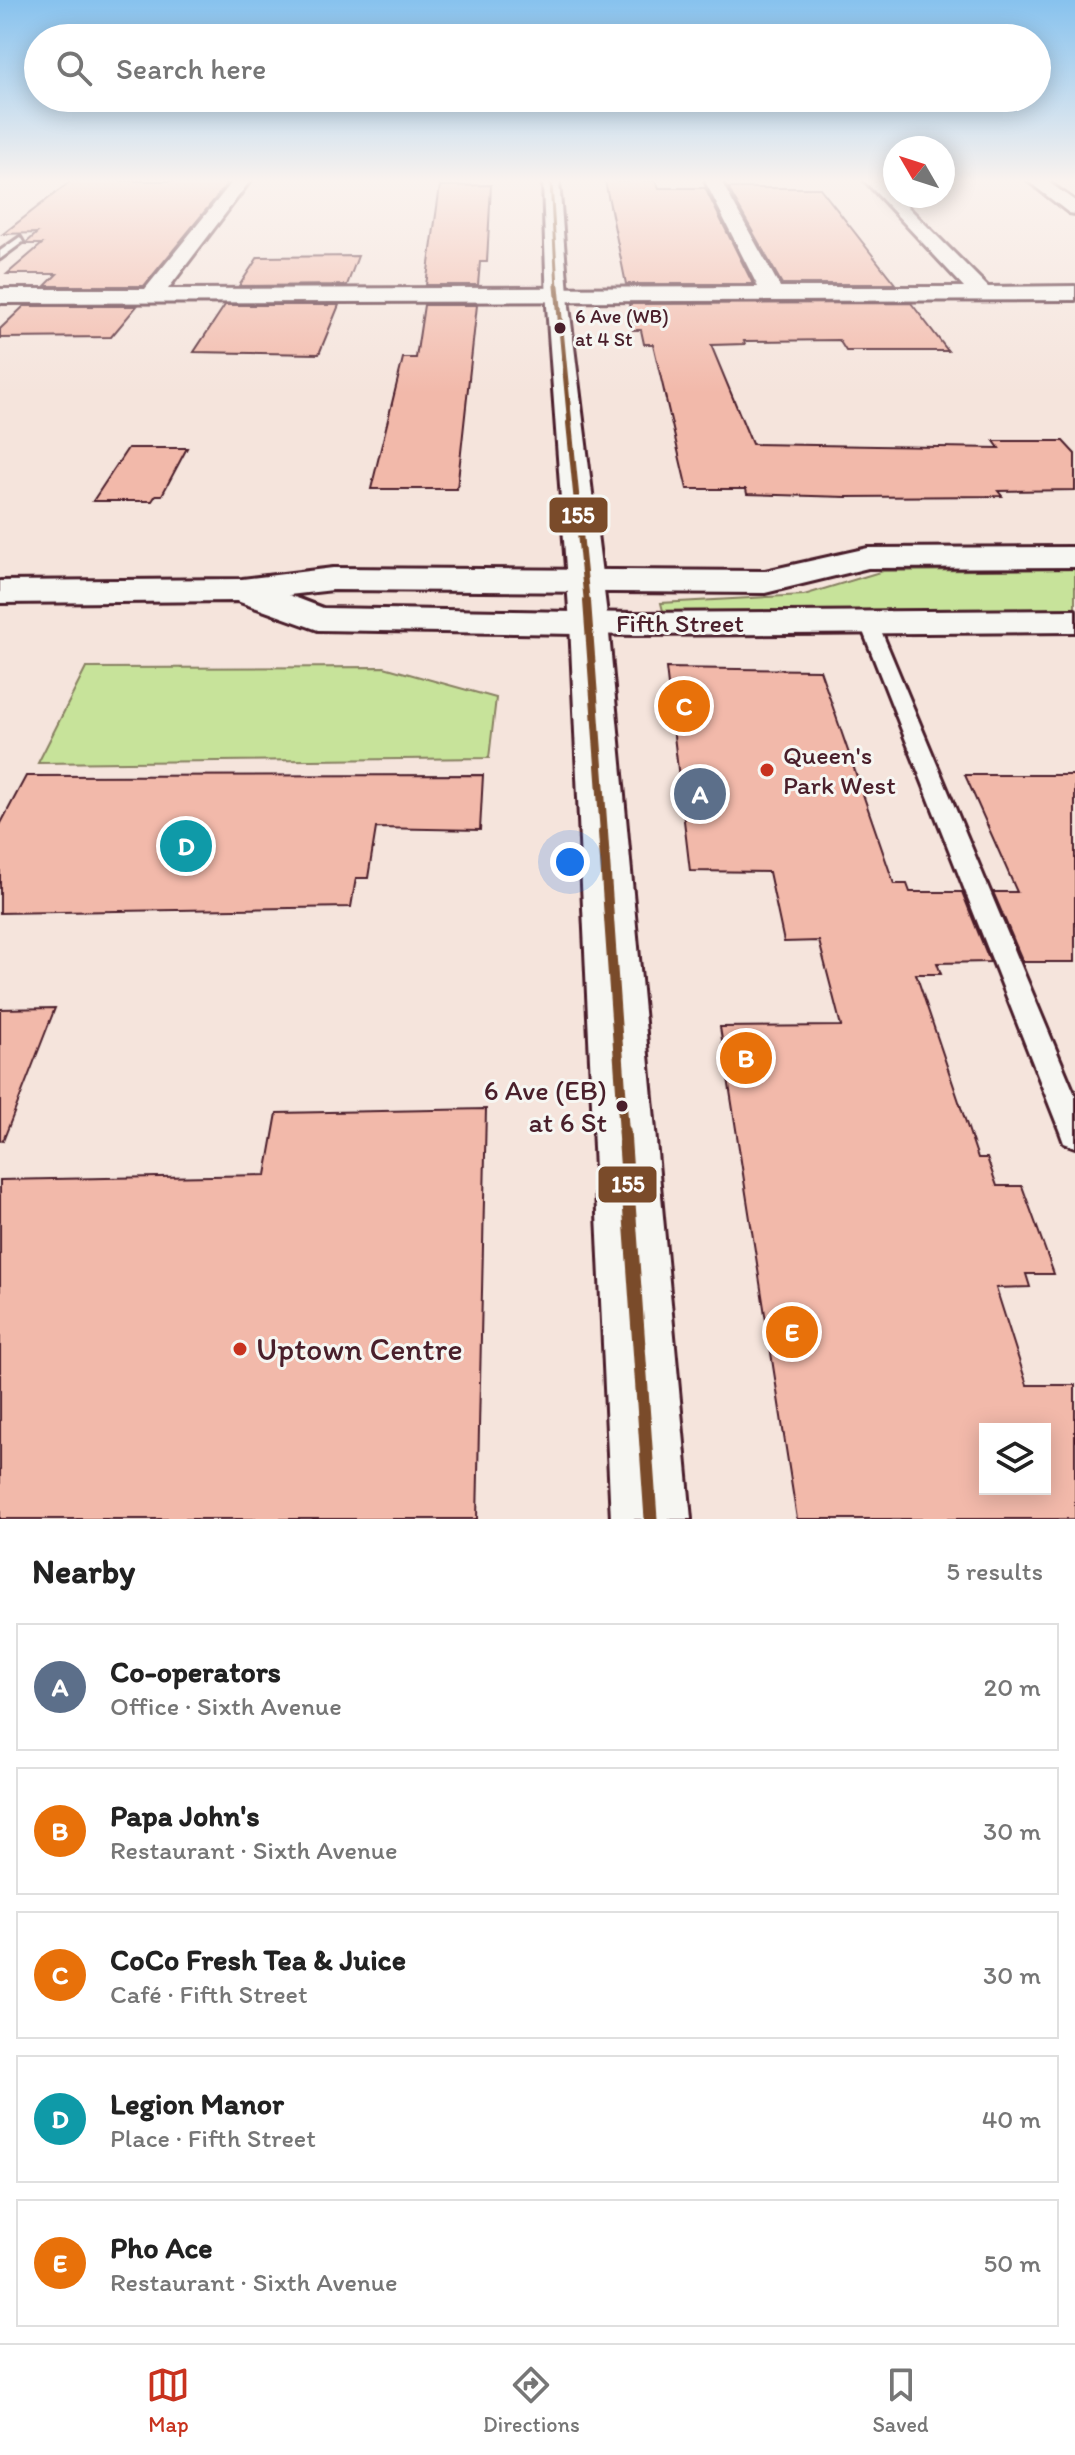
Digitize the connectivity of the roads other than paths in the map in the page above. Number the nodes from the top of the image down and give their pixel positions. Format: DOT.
graph roads {
  1 [pos="186,252"];
  2 [pos="555,252"];
  3 [pos="750,252"];
  4 [pos="942,252"];
  5 [pos="772,293"];
  6 [pos="982,293"];
  7 [pos="1075,293"];
  8 [pos="557,295"];
  9 [pos="0,296"];
  10 [pos="151,296"];
  11 [pos="1075,557"];
  12 [pos="584,581"];
  13 [pos="242,590"];
  14 [pos="0,592"];
  15 [pos="868,621"];
  16 [pos="1075,621"];
  17 [pos="589,623"];
  18 [pos="1075,1132"];
  19 [pos="651,1519"];
  1 -- 10 [label="street"];
  2 -- 8 [label="street"];
  3 -- 5 [label="street"];
  4 -- 6 [label="street"];
  5 -- 6 [label="street"];
  5 -- 8 [label="street"];
  6 -- 7 [label="street"];
  8 -- 10 [label="street"];
  8 -- 12 [label="street"];
  9 -- 10 [label="street"];
  11 -- 12 [label="street, Fifth Street"];
  12 -- 13 [label="street, Fifth Street"];
  12 -- 17 [label="street"];
  13 -- 14 [label="street, Fifth Street"];
  13 -- 17 [label="street, Fifth Street"];
  15 -- 16 [label="street, Fifth Street"];
  15 -- 17 [label="street, Fifth Street"];
  15 -- 18 [label="lane"];
  17 -- 19 [label="street"];
}
